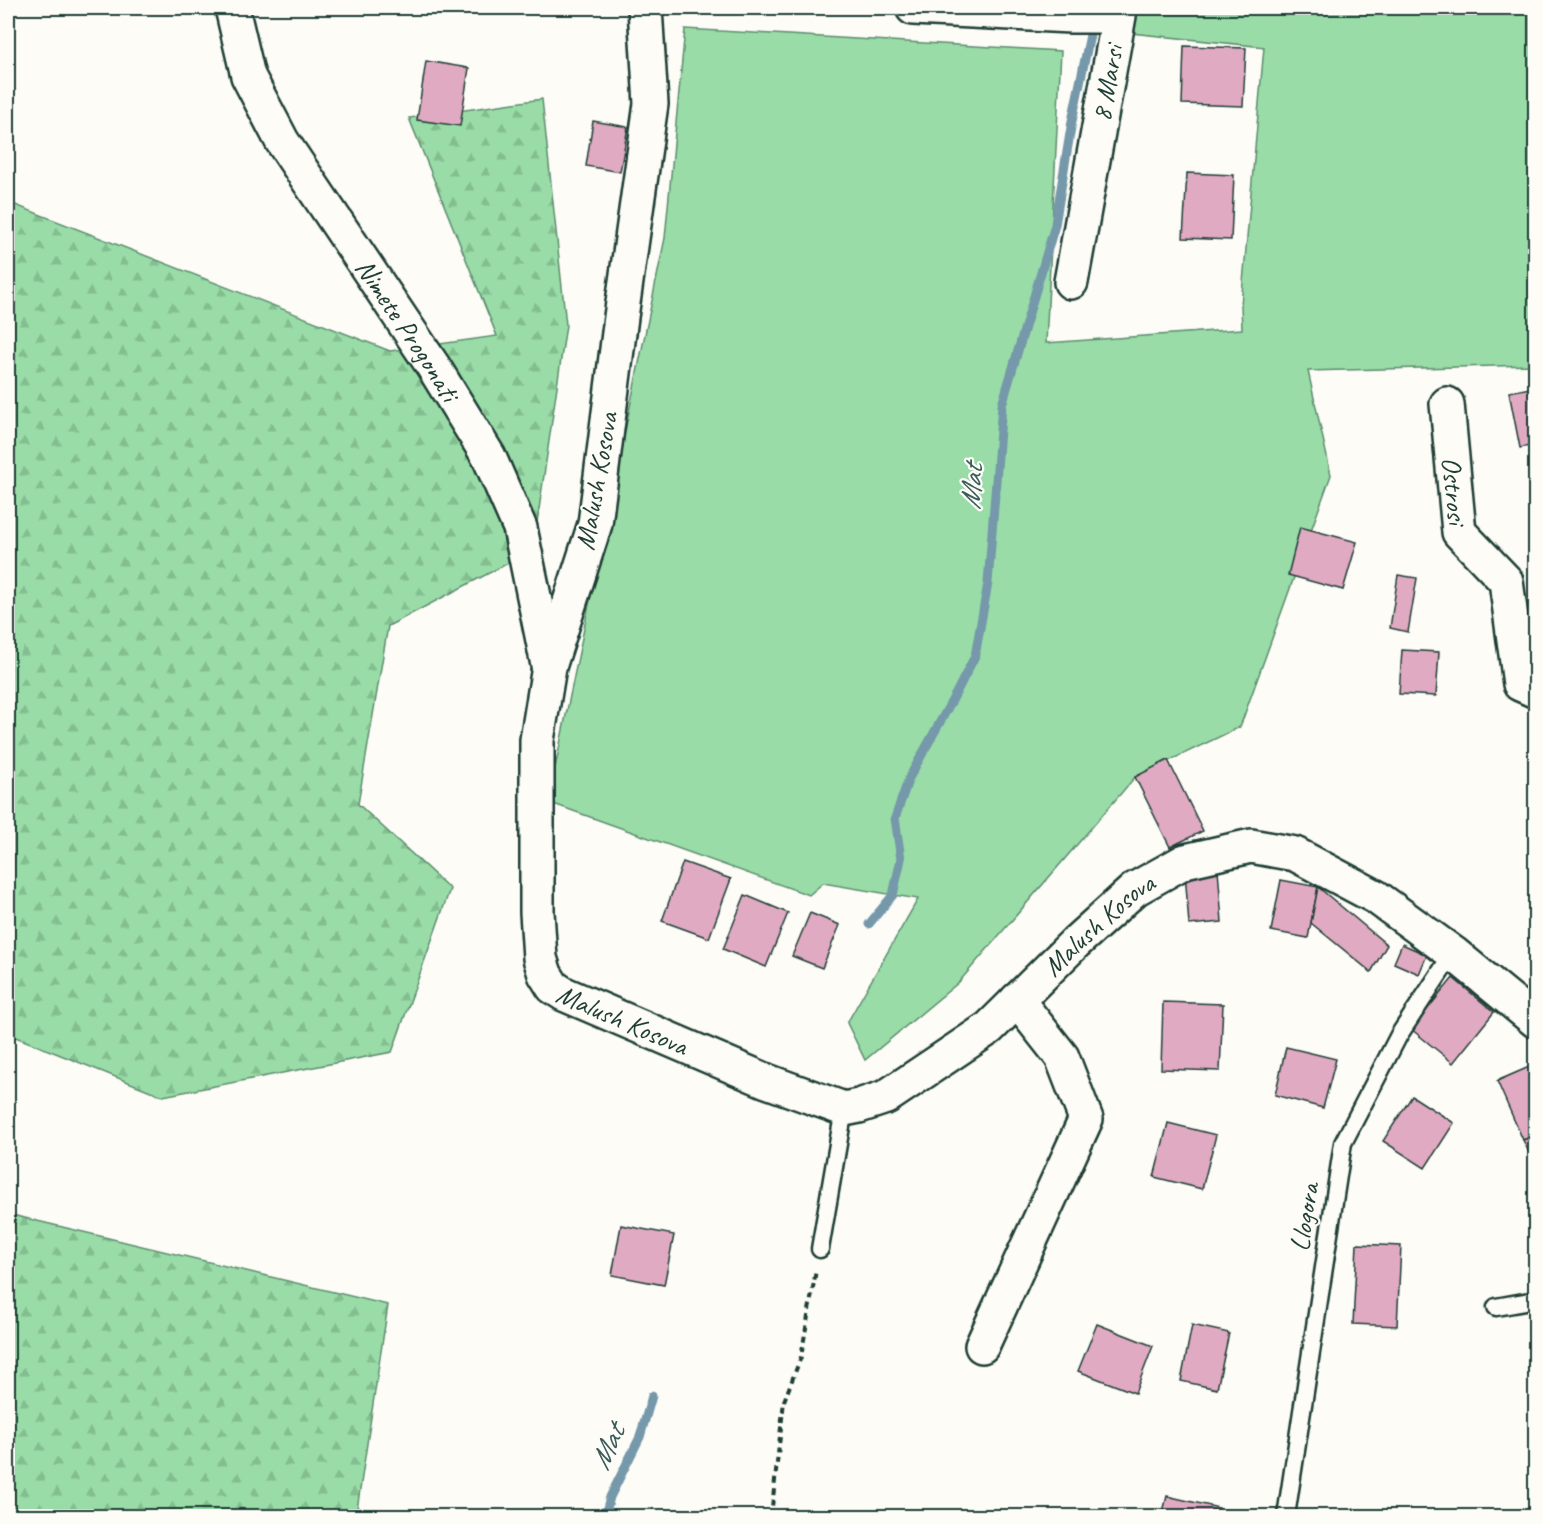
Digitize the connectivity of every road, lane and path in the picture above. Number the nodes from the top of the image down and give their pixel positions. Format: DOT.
graph roads {
  1 [pos="232,8"];
  2 [pos="645,8"];
  3 [pos="914,8"];
  4 [pos="1071,282"];
  5 [pos="1447,404"];
  6 [pos="549,667"];
  7 [pos="1536,691"];
  8 [pos="1453,953"];
  9 [pos="1017,1000"];
  10 [pos="1536,1022"];
  11 [pos="844,1109"];
  12 [pos="820,1249"];
  13 [pos="1536,1300"];
  14 [pos="1496,1307"];
  15 [pos="982,1346"];
  16 [pos="771,1516"];
  17 [pos="1286,1516"];
  1 -- 6 [label="street, Nimete Progonati"];
  2 -- 6 [label="street, Malush Kosova"];
  3 -- 4 [label="street, 8 Marsi"];
  5 -- 7 [label="street, Ostrosi"];
  6 -- 11 [label="street, Malush Kosova"];
  8 -- 9 [label="street, Malush Kosova"];
  8 -- 10 [label="street, Malush Kosova"];
  8 -- 17 [label="lane, Llogora"];
  9 -- 11 [label="street, Malush Kosova"];
  9 -- 15 [label="street"];
  11 -- 12 [label="lane"];
  12 -- 16 [label="path"];
  13 -- 14 [label="lane"];
}
